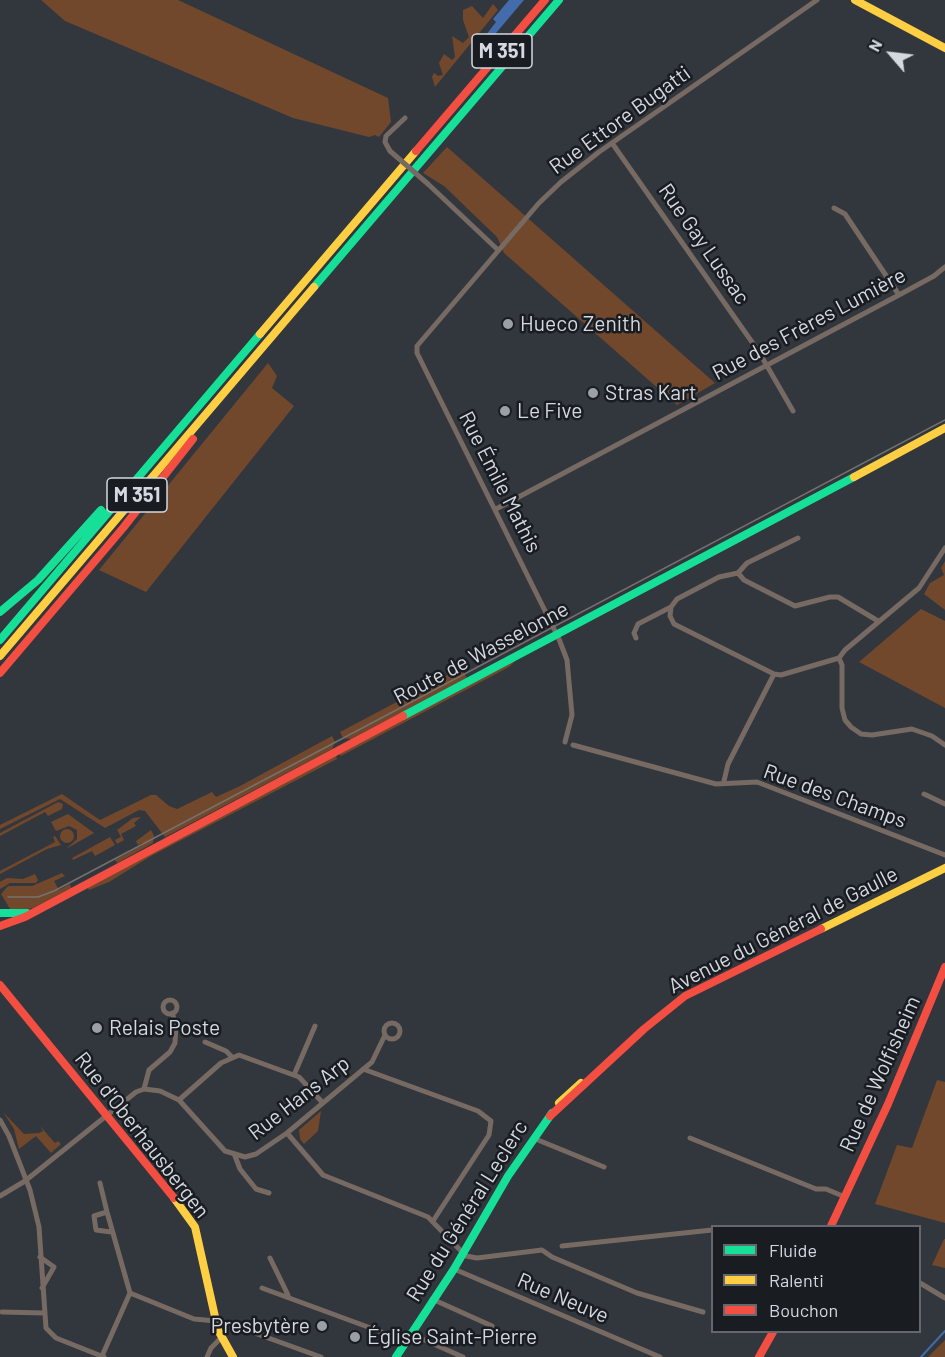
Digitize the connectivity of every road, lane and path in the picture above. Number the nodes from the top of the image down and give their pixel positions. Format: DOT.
graph roads {
  1 [pos="545,0"];
  2 [pos="559,0"];
  3 [pos="817,0"];
  4 [pos="855,0"];
  5 [pos="945,48"];
  6 [pos="405,118"];
  7 [pos="612,143"];
  8 [pos="834,208"];
  9 [pos="498,250"];
  10 [pos="945,267"];
  11 [pos="899,295"];
  12 [pos="274,334"];
  13 [pos="417,346"];
  14 [pos="767,365"];
  15 [pos="793,411"];
  16 [pos="187,421"];
  17 [pos="945,428"];
  18 [pos="496,509"];
  19 [pos="798,538"];
  20 [pos="945,548"];
  21 [pos="738,573"];
  22 [pos="80,579"];
  23 [pos="671,607"];
  24 [pos="0,612"];
  25 [pos="878,621"];
  26 [pos="557,633"];
  27 [pos="636,638"];
  28 [pos="0,640"];
  29 [pos="0,656"];
  30 [pos="839,658"];
  31 [pos="0,673"];
  32 [pos="774,675"];
  33 [pos="0,679"];
  34 [pos="565,742"];
  35 [pos="573,745"];
  36 [pos="945,745"];
  37 [pos="724,781"];
  38 [pos="924,794"];
  39 [pos="945,804"];
  40 [pos="945,855"];
  41 [pos="945,868"];
  42 [pos="35,911"];
  43 [pos="0,913"];
  44 [pos="0,926"];
  45 [pos="945,967"];
  46 [pos="0,985"];
  47 [pos="172,1013"];
  48 [pos="315,1026"];
  49 [pos="385,1035"];
  50 [pos="206,1042"];
  51 [pos="231,1056"];
  52 [pos="363,1069"];
  53 [pos="294,1075"];
  54 [pos="588,1080"];
  55 [pos="144,1089"];
  56 [pos="179,1100"];
  57 [pos="322,1102"];
  58 [pos="105,1116"];
  59 [pos="0,1120"];
  60 [pos="287,1132"];
  61 [pos="533,1138"];
  62 [pos="690,1138"];
  63 [pos="236,1156"];
  64 [pos="604,1167"];
  65 [pos="25,1181"];
  66 [pos="100,1183"];
  67 [pos="269,1193"];
  68 [pos="0,1196"];
  69 [pos="845,1196"];
  70 [pos="106,1212"];
  71 [pos="433,1221"];
  72 [pos="832,1225"];
  73 [pos="711,1230"];
  74 [pos="111,1232"];
  75 [pos="561,1246"];
  76 [pos="462,1254"];
  77 [pos="40,1257"];
  78 [pos="270,1258"];
  79 [pos="454,1269"];
  80 [pos="921,1284"];
  81 [pos="42,1288"];
  82 [pos="262,1288"];
  83 [pos="130,1293"];
  84 [pos="288,1295"];
  85 [pos="945,1298"];
  86 [pos="432,1299"];
  87 [pos="2,1312"];
  88 [pos="703,1312"];
  89 [pos="44,1313"];
  90 [pos="216,1320"];
  91 [pos="492,1326"];
  92 [pos="772,1333"];
  93 [pos="222,1337"];
  94 [pos="409,1338"];
  95 [pos="103,1357"];
  96 [pos="207,1357"];
  97 [pos="233,1357"];
  98 [pos="321,1357"];
  99 [pos="396,1357"];
  100 [pos="463,1357"];
  101 [pos="660,1357"];
  102 [pos="759,1357"];
  1 -- 16 [label="main road, M 351"];
  2 -- 12 [label="main road, M 351"];
  3 -- 7 [label="street, Rue Ettore Bugatti"];
  4 -- 5 [label="main road"];
  6 -- 9 [label="street, bridge"];
  7 -- 9 [label="street, Rue Ettore Bugatti"];
  7 -- 14 [label="street, Rue Gay Lussac"];
  8 -- 11 [label="street"];
  9 -- 13 [label="street, Rue Ettore Bugatti"];
  10 -- 11 [label="street, Rue des Frères Lumière"];
  11 -- 14 [label="street, Rue des Frères Lumière"];
  12 -- 22 [label="main road"];
  12 -- 29 [label="main road, M 351"];
  13 -- 18 [label="street, Rue Émile Mathis"];
  14 -- 15 [label="street, Rue Gay Lussac"];
  14 -- 18 [label="street, Rue des Frères Lumière"];
  16 -- 24 [label="main road"];
  16 -- 28 [label="main road, M 351"];
  17 -- 26 [label="main road, Route de Wasselonne"];
  18 -- 26 [label="street, Rue Émile Mathis"];
  19 -- 21 [label="street"];
  20 -- 25 [label="street"];
  21 -- 23 [label="street"];
  21 -- 25 [label="street"];
  22 -- 31 [label="main road"];
  22 -- 33 [label="main road"];
  23 -- 27 [label="street"];
  23 -- 32 [label="street"];
  25 -- 30 [label="street"];
  26 -- 34 [label="street, Rue Émile Mathis"];
  26 -- 42 [label="main road, Route de Wasselonne"];
  30 -- 32 [label="street"];
  30 -- 36 [label="street"];
  32 -- 37 [label="street"];
  35 -- 37 [label="street, Rue des Champs"];
  37 -- 40 [label="street, Rue des Champs"];
  38 -- 39 [label="street"];
  41 -- 54 [label="main road, Avenue du Général de Gaulle"];
  42 -- 43 [label="main road"];
  42 -- 44 [label="main road, Route de Wasselonne"];
  45 -- 69 [label="main road, Rue de Wolfisheim"];
  46 -- 58 [label="main road, Rue d'Oberhausbergen"];
  47 -- 55 [label="street"];
  48 -- 53 [label="street"];
  49 -- 52 [label="street, Rue Hans Arp"];
  50 -- 51 [label="street"];
  51 -- 53 [label="street"];
  51 -- 56 [label="street"];
  52 -- 57 [label="street, Rue Hans Arp"];
  52 -- 71 [label="street"];
  53 -- 57 [label="street"];
  54 -- 61 [label="main road, Rue du Général Leclerc"];
  55 -- 56 [label="street, Rue Hans Arp"];
  55 -- 58 [label="street"];
  56 -- 63 [label="street, Rue Hans Arp"];
  57 -- 60 [label="street, Rue Hans Arp"];
  58 -- 65 [label="street"];
  58 -- 90 [label="main road, Rue d'Oberhausbergen"];
  59 -- 65 [label="street"];
  60 -- 63 [label="street, Rue Hans Arp"];
  60 -- 71 [label="street"];
  61 -- 64 [label="street"];
  61 -- 76 [label="main road, Rue du Général Leclerc"];
  62 -- 69 [label="street"];
  63 -- 67 [label="street"];
  65 -- 68 [label="street"];
  65 -- 77 [label="street"];
  66 -- 70 [label="street"];
  69 -- 72 [label="main road, Rue de Wolfisheim"];
  70 -- 74 [label="street"];
  70 -- 74 [label="street"];
  71 -- 76 [label="street"];
  73 -- 75 [label="street"];
  74 -- 83 [label="street"];
  76 -- 79 [label="main road, Rue du Général Leclerc"];
  76 -- 88 [label="street"];
  77 -- 81 [label="street"];
  77 -- 81 [label="street"];
  78 -- 84 [label="street"];
  79 -- 86 [label="main road, Rue du Général Leclerc"];
  79 -- 101 [label="street, Rue Neuve"];
  80 -- 85 [label="street"];
  81 -- 89 [label="street"];
  82 -- 84 [label="street"];
  83 -- 90 [label="street"];
  83 -- 95 [label="street"];
  84 -- 94 [label="street"];
  86 -- 91 [label="street"];
  86 -- 94 [label="main road, Rue du Général Leclerc"];
  87 -- 89 [label="street"];
  89 -- 95 [label="street"];
  90 -- 93 [label="main road, Rue d'Oberhausbergen"];
  90 -- 98 [label="street"];
  92 -- 102 [label="main road"];
  93 -- 96 [label="street"];
  93 -- 97 [label="main road, Rue d'Oberhausbergen"];
  94 -- 99 [label="main road, Rue du Général Leclerc"];
  94 -- 100 [label="street"];
}
